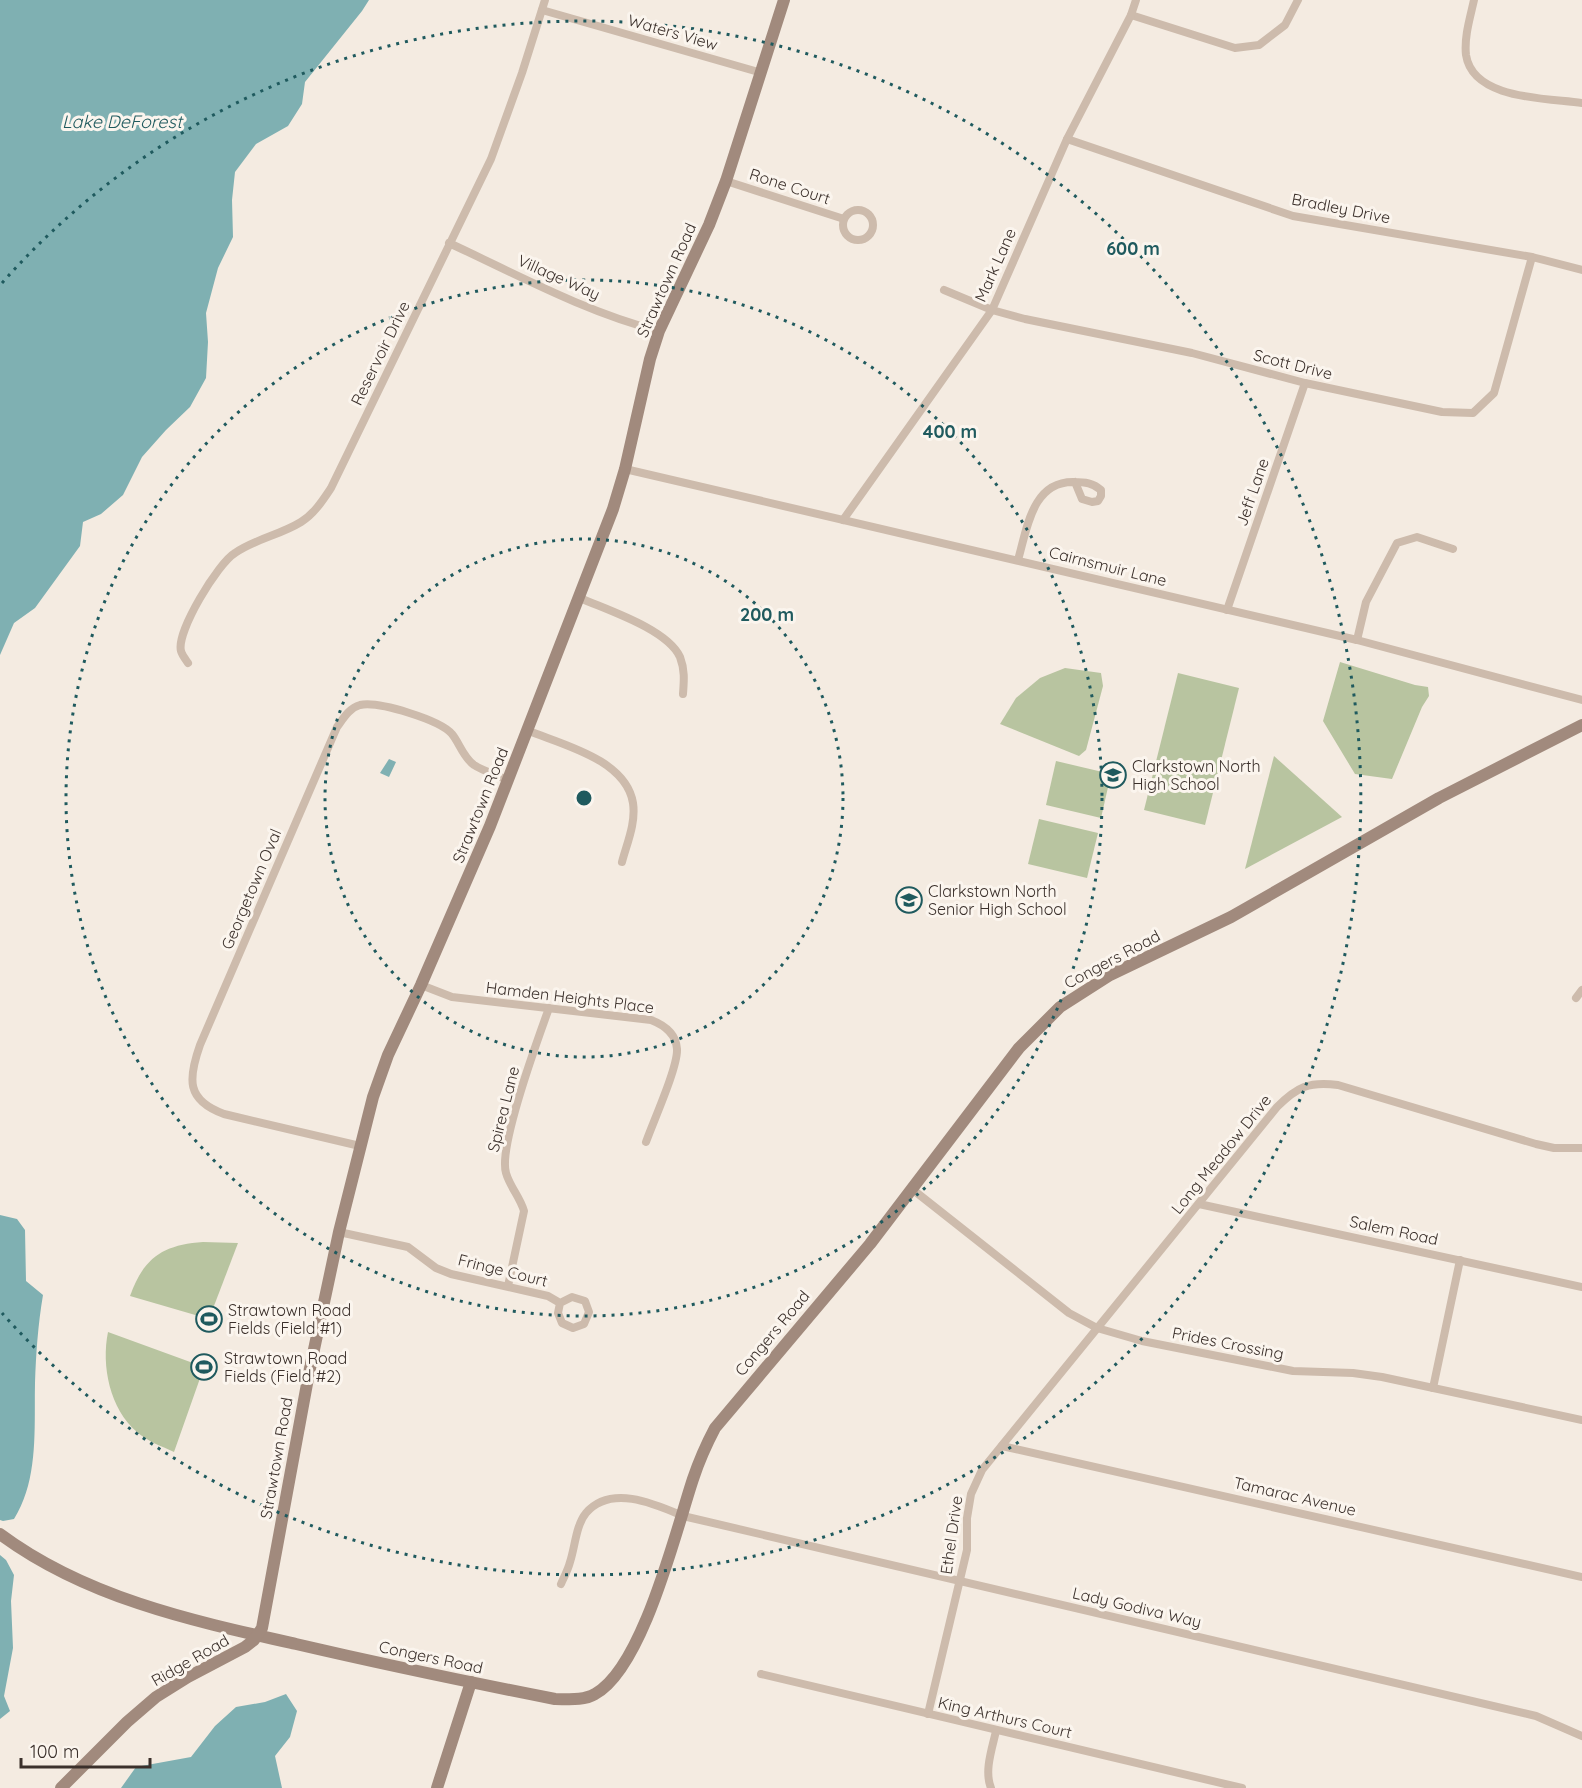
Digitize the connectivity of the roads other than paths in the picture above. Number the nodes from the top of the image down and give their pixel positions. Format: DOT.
graph roads {
  1 [pos="545,0"];
  2 [pos="784,0"];
  3 [pos="1136,0"];
  4 [pos="1298,0"];
  5 [pos="1474,0"];
  6 [pos="542,10"];
  7 [pos="1131,15"];
  8 [pos="762,73"];
  9 [pos="1582,103"];
  10 [pos="1067,139"];
  11 [pos="726,182"];
  12 [pos="844,219"];
  13 [pos="449,243"];
  14 [pos="1532,257"];
  15 [pos="1582,270"];
  16 [pos="944,290"];
  17 [pos="992,310"];
  18 [pos="659,331"];
  19 [pos="1305,384"];
  20 [pos="625,469"];
  21 [pos="1075,482"];
  22 [pos="843,520"];
  23 [pos="1453,549"];
  24 [pos="1018,560"];
  25 [pos="580,598"];
  26 [pos="1227,610"];
  27 [pos="1357,640"];
  28 [pos="188,663"];
  29 [pos="683,694"];
  30 [pos="1582,700"];
  31 [pos="1582,725"];
  32 [pos="529,731"];
  33 [pos="508,780"];
  34 [pos="622,862"];
  35 [pos="421,986"];
  36 [pos="549,1008"];
  37 [pos="646,1142"];
  38 [pos="360,1146"];
  39 [pos="1582,1148"];
  40 [pos="912,1189"];
  41 [pos="1199,1204"];
  42 [pos="339,1232"];
  43 [pos="1460,1260"];
  44 [pos="508,1286"];
  45 [pos="1582,1287"];
  46 [pos="560,1303"];
  47 [pos="1098,1328"];
  48 [pos="1433,1388"];
  49 [pos="1582,1420"];
  50 [pos="1002,1446"];
  51 [pos="683,1516"];
  52 [pos="0,1534"];
  53 [pos="1582,1577"];
  54 [pos="960,1580"];
  55 [pos="561,1584"];
  56 [pos="258,1636"];
  57 [pos="761,1674"];
  58 [pos="471,1682"];
  59 [pos="928,1714"];
  60 [pos="996,1731"];
  61 [pos="1582,1736"];
  62 [pos="61,1788"];
  63 [pos="437,1788"];
  64 [pos="991,1788"];
  65 [pos="1242,1788"];
  1 -- 6 [label="street, Reservoir Drive"];
  2 -- 8 [label="street, Strawtown Road"];
  3 -- 7 [label="street, Mark Lane"];
  4 -- 7 [label="street"];
  5 -- 9 [label="street"];
  6 -- 8 [label="street, Waters View"];
  6 -- 13 [label="street, Reservoir Drive"];
  7 -- 10 [label="street, Mark Lane"];
  8 -- 11 [label="street, Strawtown Road"];
  10 -- 14 [label="street, Bradley Drive"];
  10 -- 17 [label="street, Mark Lane"];
  11 -- 12 [label="street, Rone Court"];
  11 -- 18 [label="street, Strawtown Road"];
  13 -- 18 [label="street, Village Way"];
  13 -- 28 [label="street, Reservoir Drive"];
  14 -- 15 [label="street, Bradley Drive"];
  14 -- 19 [label="street, Scott Drive"];
  16 -- 17 [label="street, Scott Drive"];
  17 -- 19 [label="street, Scott Drive"];
  17 -- 22 [label="street, Mark Lane"];
  18 -- 20 [label="street, Strawtown Road"];
  19 -- 26 [label="street, Jeff Lane"];
  20 -- 22 [label="street, Cairnsmuir Lane"];
  20 -- 25 [label="street, Strawtown Road"];
  21 -- 24 [label="street"];
  22 -- 24 [label="street, Cairnsmuir Lane"];
  23 -- 27 [label="street"];
  24 -- 26 [label="street, Cairnsmuir Lane"];
  25 -- 29 [label="street"];
  25 -- 32 [label="street, Strawtown Road"];
  26 -- 27 [label="street, Cairnsmuir Lane"];
  27 -- 30 [label="street, Cairnsmuir Lane"];
  31 -- 40 [label="street, Congers Road"];
  32 -- 33 [label="street, Strawtown Road"];
  32 -- 34 [label="street"];
  33 -- 35 [label="street, Strawtown Road"];
  33 -- 38 [label="street, Georgetown Oval"];
  35 -- 36 [label="street, Hamden Heights Place"];
  35 -- 38 [label="street, Strawtown Road"];
  36 -- 37 [label="street, Hamden Heights Place"];
  36 -- 44 [label="street, Spirea Lane"];
  38 -- 42 [label="street, Strawtown Road"];
  39 -- 41 [label="street, Long Meadow Drive"];
  40 -- 47 [label="street, Prides Crossing"];
  40 -- 51 [label="street, Congers Road"];
  41 -- 43 [label="street, Salem Road"];
  41 -- 47 [label="street, Long Meadow Drive"];
  42 -- 44 [label="street, Fringe Court"];
  42 -- 56 [label="street, Strawtown Road"];
  43 -- 45 [label="street, Salem Road"];
  43 -- 48 [label="street"];
  44 -- 46 [label="street, Fringe Court"];
  47 -- 48 [label="street, Prides Crossing"];
  47 -- 50 [label="street, Ethel Drive"];
  48 -- 49 [label="street, Prides Crossing"];
  50 -- 53 [label="street, Tamarac Avenue"];
  50 -- 54 [label="street, Ethel Drive"];
  51 -- 54 [label="street, Lady Godiva Way"];
  51 -- 55 [label="street, Lady Godiva Way"];
  51 -- 58 [label="street, Congers Road"];
  52 -- 56 [label="street, Congers Road"];
  54 -- 59 [label="street, Ethel Drive"];
  54 -- 61 [label="street, Lady Godiva Way"];
  56 -- 58 [label="street, Congers Road"];
  56 -- 62 [label="street, Ridge Road"];
  57 -- 59 [label="street, King Arthurs Court"];
  58 -- 63 [label="street"];
  59 -- 60 [label="street, King Arthurs Court"];
  60 -- 64 [label="street"];
  60 -- 65 [label="street, King Arthurs Court"];
}
